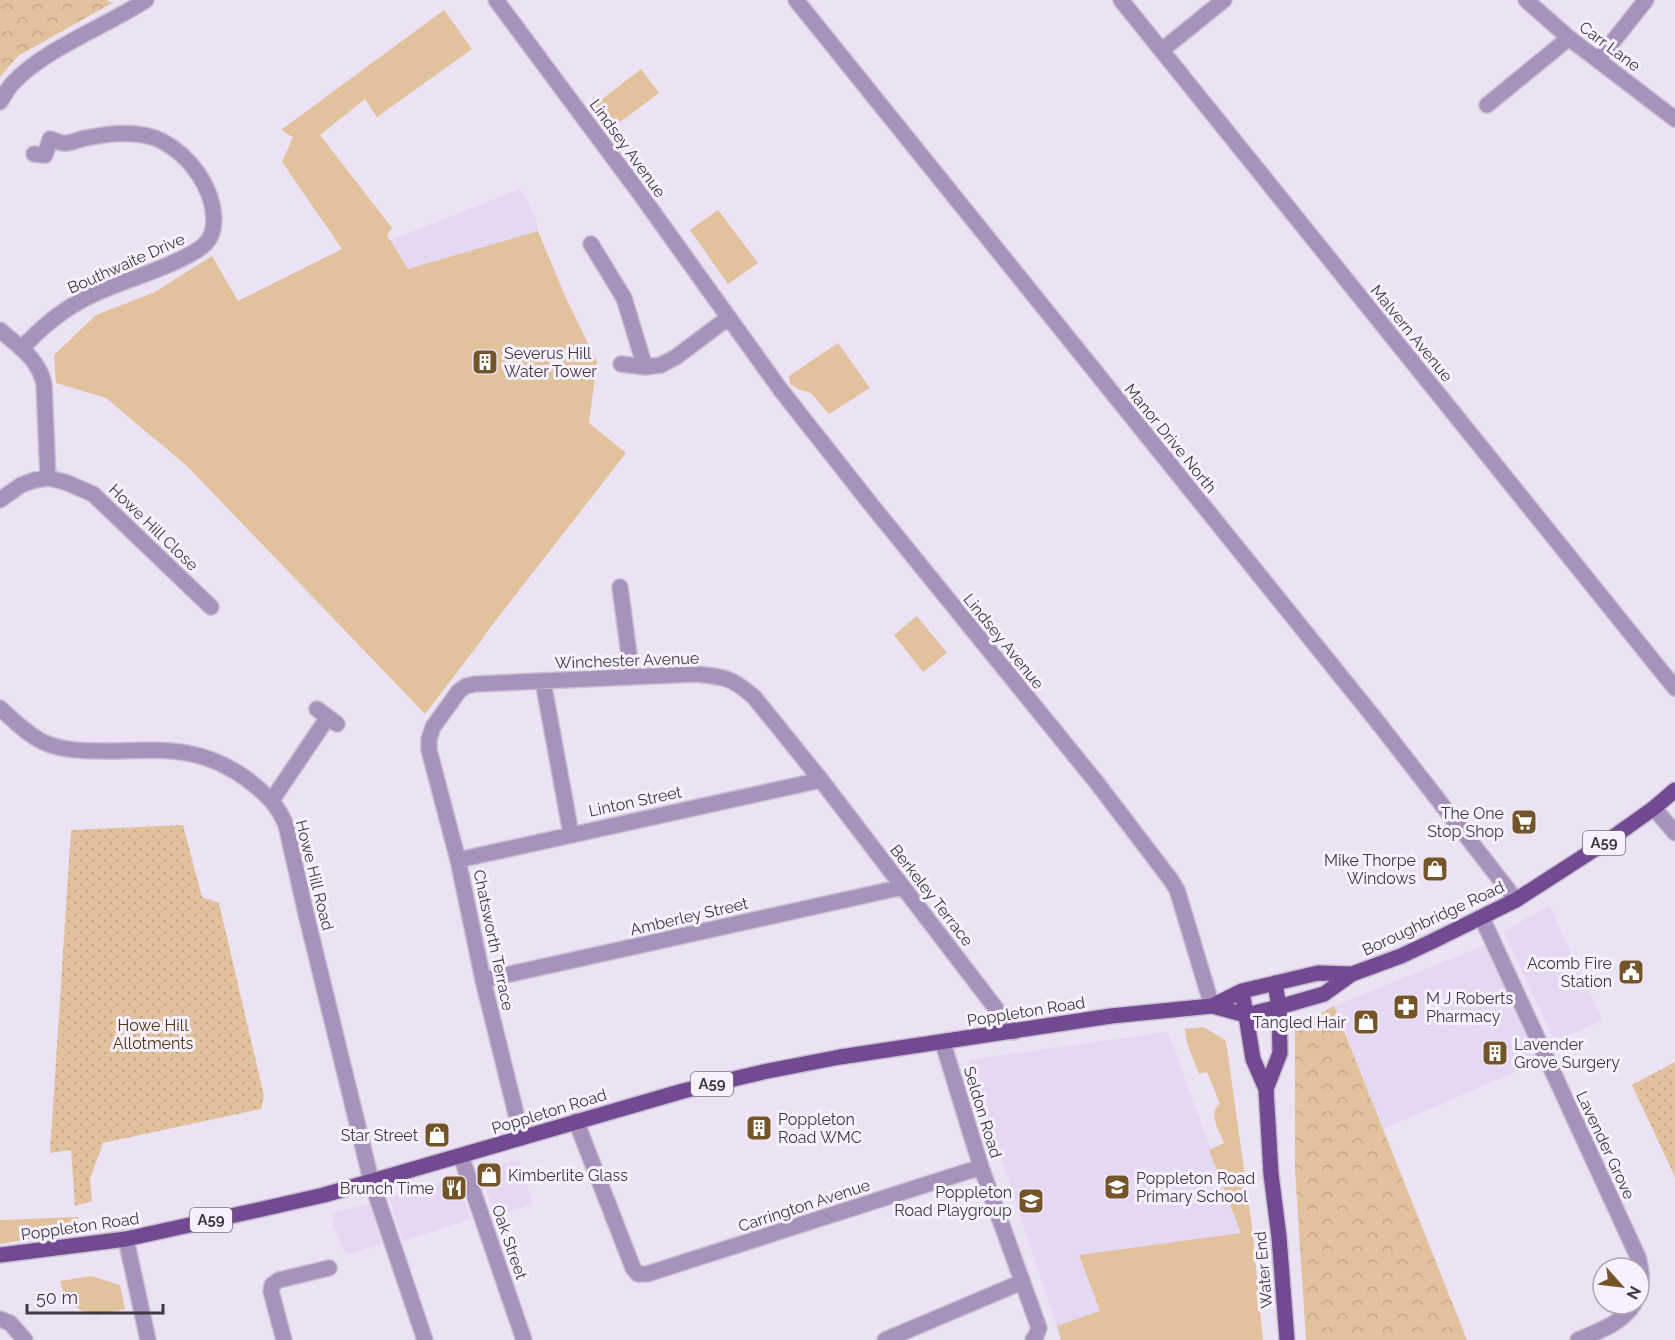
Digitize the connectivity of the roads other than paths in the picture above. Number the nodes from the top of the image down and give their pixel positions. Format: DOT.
graph roads {
  1 [pos="146,0"];
  2 [pos="496,0"];
  3 [pos="796,0"];
  4 [pos="1121,0"];
  5 [pos="1224,0"];
  6 [pos="1526,0"];
  7 [pos="1646,0"];
  8 [pos="1569,38"];
  9 [pos="1162,50"];
  10 [pos="1598,60"];
  11 [pos="0,102"];
  12 [pos="1487,105"];
  13 [pos="1675,119"];
  14 [pos="34,154"];
  15 [pos="591,244"];
  16 [pos="728,318"];
  17 [pos="0,330"];
  18 [pos="22,348"];
  19 [pos="621,364"];
  20 [pos="645,367"];
  21 [pos="48,478"];
  22 [pos="0,500"];
  23 [pos="620,586"];
  24 [pos="211,607"];
  25 [pos="632,677"];
  26 [pos="543,681"];
  27 [pos="1675,688"];
  28 [pos="0,708"];
  29 [pos="327,717"];
  30 [pos="429,750"];
  31 [pos="820,780"];
  32 [pos="1675,790"];
  33 [pos="272,800"];
  34 [pos="1654,808"];
  35 [pos="1675,833"];
  36 [pos="571,834"];
  37 [pos="458,860"];
  38 [pos="903,887"];
  39 [pos="1516,900"];
  40 [pos="1482,918"];
  41 [pos="1352,974"];
  42 [pos="483,980"];
  43 [pos="1275,983"];
  44 [pos="1242,991"];
  45 [pos="1212,1006"];
  46 [pos="1279,1008"];
  47 [pos="1246,1015"];
  48 [pos="1111,1016"];
  49 [pos="1014,1032"];
  50 [pos="943,1042"];
  51 [pos="1266,1089"];
  52 [pos="576,1121"];
  53 [pos="522,1138"];
  54 [pos="461,1156"];
  55 [pos="981,1167"];
  56 [pos="371,1180"];
  57 [pos="126,1239"];
  58 [pos="0,1255"];
  59 [pos="1638,1256"];
  60 [pos="329,1268"];
  61 [pos="1022,1282"];
  62 [pos="1624,1316"];
  63 [pos="0,1319"];
  64 [pos="1036,1334"];
  65 [pos="25,1340"];
  66 [pos="148,1340"];
  67 [pos="284,1340"];
  68 [pos="425,1340"];
  69 [pos="524,1340"];
  70 [pos="885,1340"];
  71 [pos="1287,1340"];
  72 [pos="1578,1340"];
  1 -- 11 [label="street"];
  2 -- 16 [label="street, Lindsey Avenue"];
  3 -- 39 [label="street, Manor Drive North"];
  4 -- 9 [label="street, Malvern Avenue"];
  5 -- 9 [label="street"];
  6 -- 8 [label="street, Carr Lane"];
  7 -- 10 [label="street"];
  8 -- 10 [label="street, Carr Lane"];
  8 -- 12 [label="street"];
  9 -- 27 [label="street, Malvern Avenue"];
  10 -- 13 [label="street, Carr Lane"];
  14 -- 18 [label="street, Bouthwaite Drive"];
  15 -- 20 [label="street"];
  16 -- 20 [label="street"];
  16 -- 45 [label="street, Lindsey Avenue"];
  17 -- 18 [label="street"];
  18 -- 21 [label="street"];
  19 -- 20 [label="street"];
  21 -- 22 [label="street"];
  21 -- 24 [label="street, Howe Hill Close"];
  23 -- 25 [label="street"];
  25 -- 26 [label="street, Winchester Avenue"];
  25 -- 31 [label="street, Winchester Avenue"];
  26 -- 30 [label="street, Winchester Avenue"];
  26 -- 36 [label="street"];
  28 -- 33 [label="street, Howe Hill Road"];
  29 -- 33 [label="street"];
  30 -- 37 [label="street, Chatsworth Terrace"];
  31 -- 36 [label="street, Linton Street"];
  31 -- 38 [label="street, Berkeley Terrace"];
  32 -- 34 [label="main road, Boroughbridge Road / A59"];
  33 -- 56 [label="street, Howe Hill Road"];
  34 -- 35 [label="street"];
  34 -- 39 [label="main road, Boroughbridge Road / A59"];
  36 -- 37 [label="street, Linton Street"];
  37 -- 42 [label="street, Chatsworth Terrace"];
  38 -- 42 [label="street, Amberley Street"];
  38 -- 49 [label="street, Berkeley Terrace"];
  39 -- 40 [label="main road, Boroughbridge Road / A59"];
  40 -- 41 [label="main road, Boroughbridge Road / A59"];
  40 -- 59 [label="street, Lavender Grove"];
  41 -- 43 [label="main road, Boroughbridge Road / A59"];
  41 -- 46 [label="main road, Boroughbridge Road / A59"];
  42 -- 53 [label="street, Chatsworth Terrace"];
  43 -- 44 [label="main road, Boroughbridge Road / A59"];
  43 -- 46 [label="main road, Water End"];
  44 -- 45 [label="main road, Boroughbridge Road / A59"];
  44 -- 47 [label="main road, Water End"];
  45 -- 47 [label="main road, Boroughbridge Road / A59"];
  45 -- 48 [label="main road, Boroughbridge Road / A59"];
  46 -- 47 [label="main road, Boroughbridge Road / A59"];
  46 -- 51 [label="main road, Water End"];
  47 -- 51 [label="main road, Water End"];
  48 -- 49 [label="main road, Poppleton Road / A59"];
  49 -- 50 [label="main road, Poppleton Road / A59"];
  50 -- 52 [label="main road, Poppleton Road / A59"];
  50 -- 55 [label="street, Seldon Road"];
  51 -- 71 [label="main road, Water End"];
  52 -- 53 [label="main road, Poppleton Road / A59"];
  52 -- 55 [label="street, Carrington Avenue"];
  53 -- 54 [label="main road, Poppleton Road / A59"];
  54 -- 56 [label="main road, Poppleton Road / A59"];
  54 -- 69 [label="street, Oak Street"];
  55 -- 61 [label="street, Seldon Road"];
  56 -- 57 [label="main road, Poppleton Road / A59"];
  56 -- 68 [label="street, Howe Hill Road"];
  57 -- 58 [label="main road, Poppleton Road / A59"];
  57 -- 66 [label="street"];
  60 -- 67 [label="street"];
  61 -- 64 [label="street, Seldon Road"];
  61 -- 70 [label="street"];
  62 -- 72 [label="street"];
  63 -- 65 [label="street"];
}
